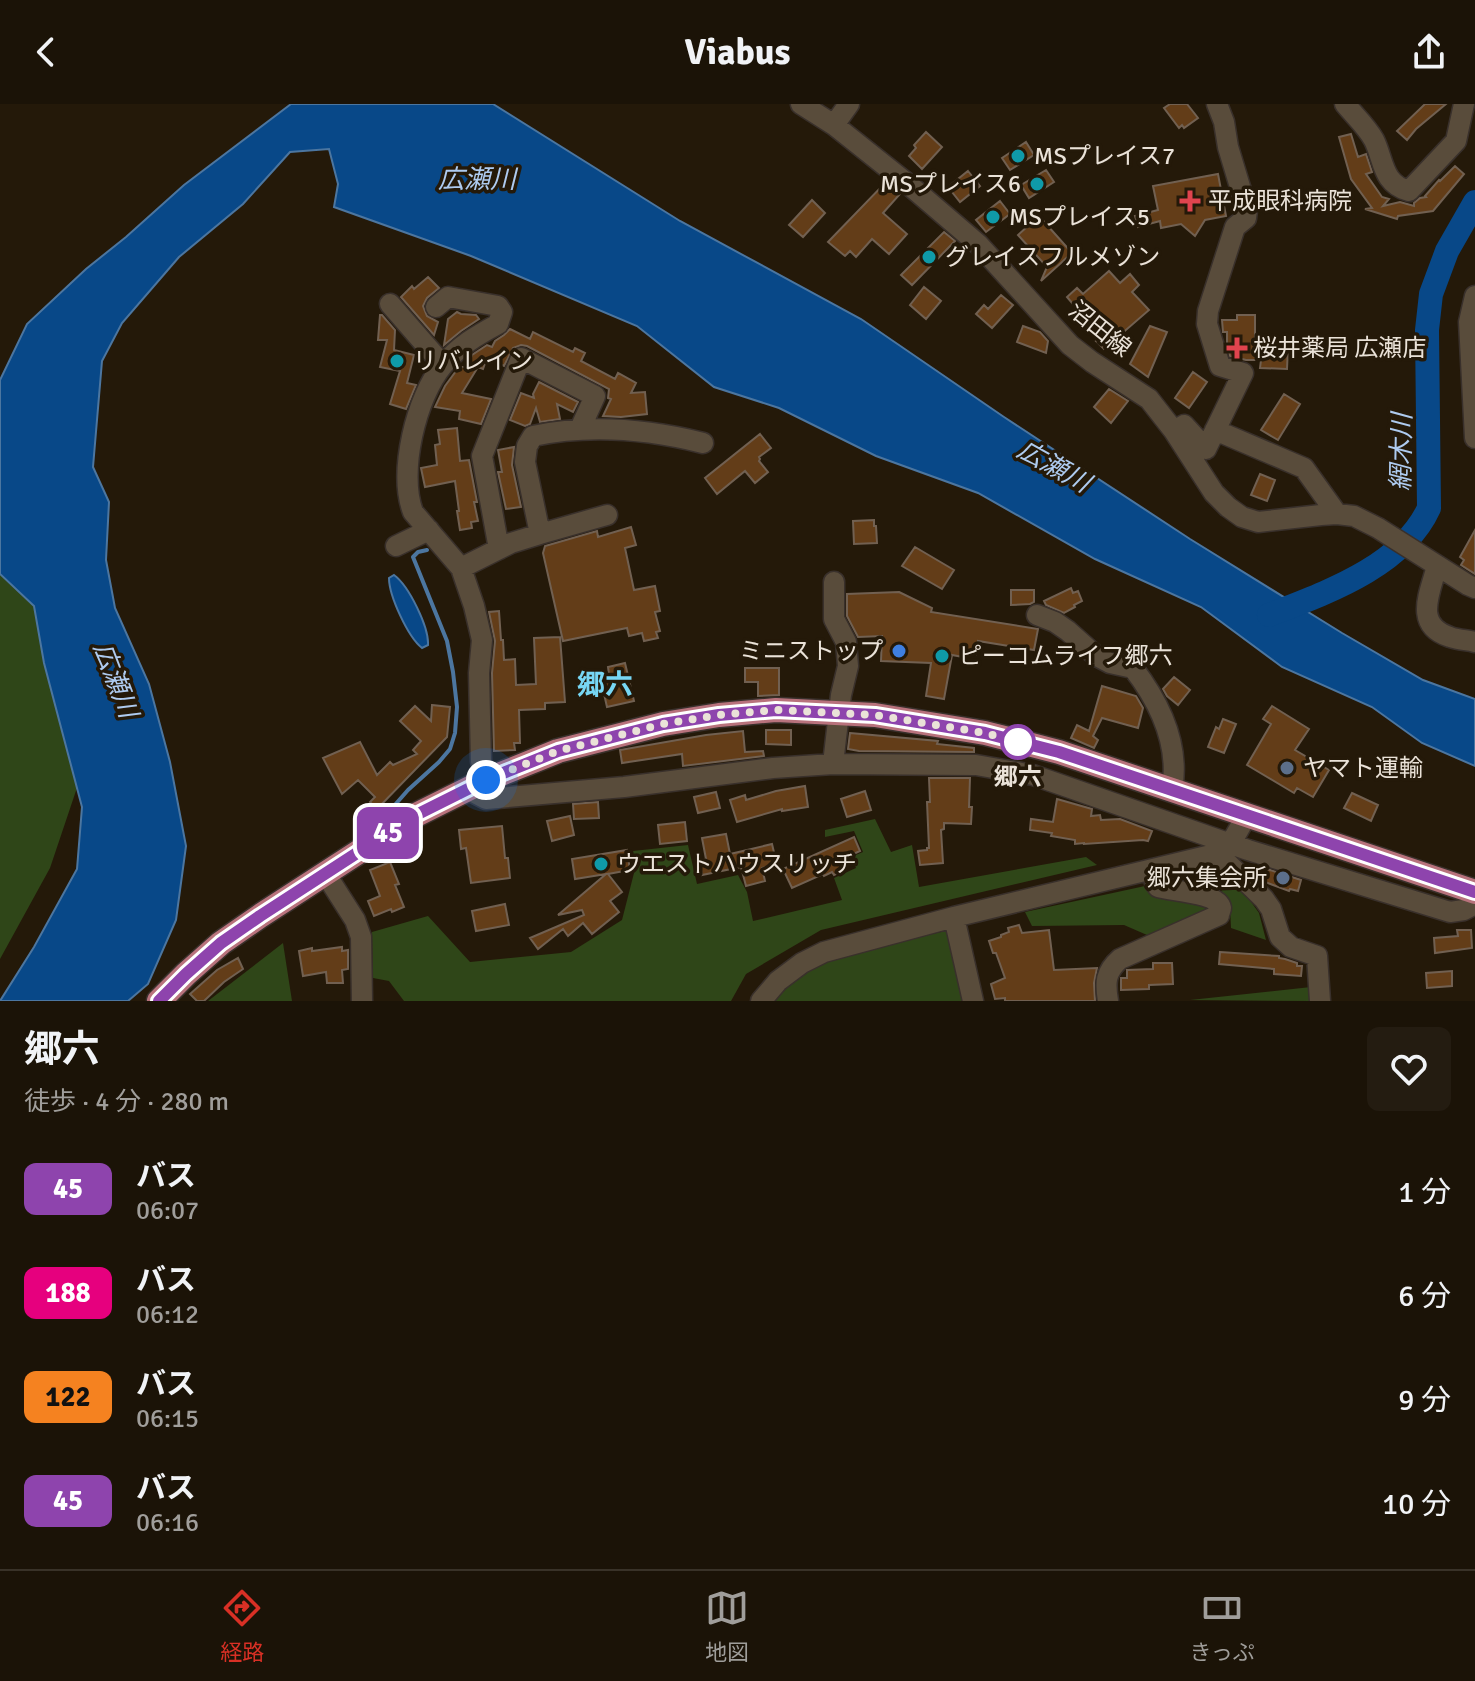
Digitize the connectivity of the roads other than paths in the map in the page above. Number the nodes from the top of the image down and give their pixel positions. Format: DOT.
graph roads {
  1 [pos="801,104"];
  2 [pos="849,104"];
  3 [pos="1217,104"];
  4 [pos="1345,104"];
  5 [pos="1464,104"];
  6 [pos="834,125"];
  7 [pos="1475,297"];
  8 [pos="390,304"];
  9 [pos="436,307"];
  10 [pos="443,365"];
  11 [pos="1473,376"];
  12 [pos="580,429"];
  13 [pos="1215,430"];
  14 [pos="1174,431"];
  15 [pos="1475,438"];
  16 [pos="703,443"];
  17 [pos="1337,514"];
  18 [pos="607,515"];
  19 [pos="429,530"];
  20 [pos="540,534"];
  21 [pos="396,546"];
  22 [pos="499,549"];
  23 [pos="1429,561"];
  24 [pos="461,568"];
  25 [pos="834,582"];
  26 [pos="1475,588"];
  27 [pos="1037,615"];
  28 [pos="1475,642"];
  29 [pos="839,713"];
  30 [pos="833,764"];
  31 [pos="1094,764"];
  32 [pos="477,784"];
  33 [pos="1172,790"];
  34 [pos="1082,792"];
  35 [pos="1247,815"];
  36 [pos="1223,848"];
  37 [pos="1153,869"];
  38 [pos="325,873"];
  39 [pos="1475,892"];
  40 [pos="1475,904"];
  41 [pos="954,917"];
  42 [pos="159,1001"];
  43 [pos="362,1001"];
  44 [pos="761,1001"];
  45 [pos="973,1001"];
  46 [pos="1108,1001"];
  47 [pos="1320,1001"];
  1 -- 6 [label="street, 沼田線"];
  2 -- 6 [label="street"];
  3 -- 13 [label="street"];
  4 -- 5 [label="street"];
  6 -- 14 [label="street, 沼田線"];
  7 -- 11 [label="street"];
  8 -- 10 [label="street"];
  9 -- 10 [label="street"];
  10 -- 19 [label="street"];
  11 -- 15 [label="street"];
  12 -- 16 [label="street"];
  12 -- 20 [label="street"];
  12 -- 22 [label="street"];
  13 -- 14 [label="street"];
  13 -- 17 [label="street"];
  14 -- 17 [label="street, 沼田線"];
  17 -- 23 [label="street, 沼田線"];
  18 -- 20 [label="street"];
  19 -- 21 [label="street"];
  19 -- 24 [label="street"];
  20 -- 22 [label="street"];
  22 -- 24 [label="street"];
  23 -- 26 [label="street, 沼田線"];
  23 -- 28 [label="street"];
  24 -- 32 [label="street"];
  25 -- 29 [label="street"];
  27 -- 33 [label="street"];
  29 -- 30 [label="street"];
  29 -- 31 [label="main road"];
  29 -- 32 [label="main road"];
  30 -- 32 [label="street"];
  30 -- 34 [label="street"];
  31 -- 33 [label="main road"];
  31 -- 34 [label="street"];
  32 -- 38 [label="main road"];
  33 -- 35 [label="main road"];
  34 -- 36 [label="street"];
  35 -- 36 [label="street"];
  35 -- 39 [label="main road"];
  36 -- 37 [label="street"];
  36 -- 40 [label="street"];
  36 -- 47 [label="street"];
  37 -- 41 [label="street"];
  37 -- 46 [label="street"];
  38 -- 42 [label="main road"];
  38 -- 43 [label="street"];
  41 -- 44 [label="street"];
  41 -- 45 [label="street"];
}
